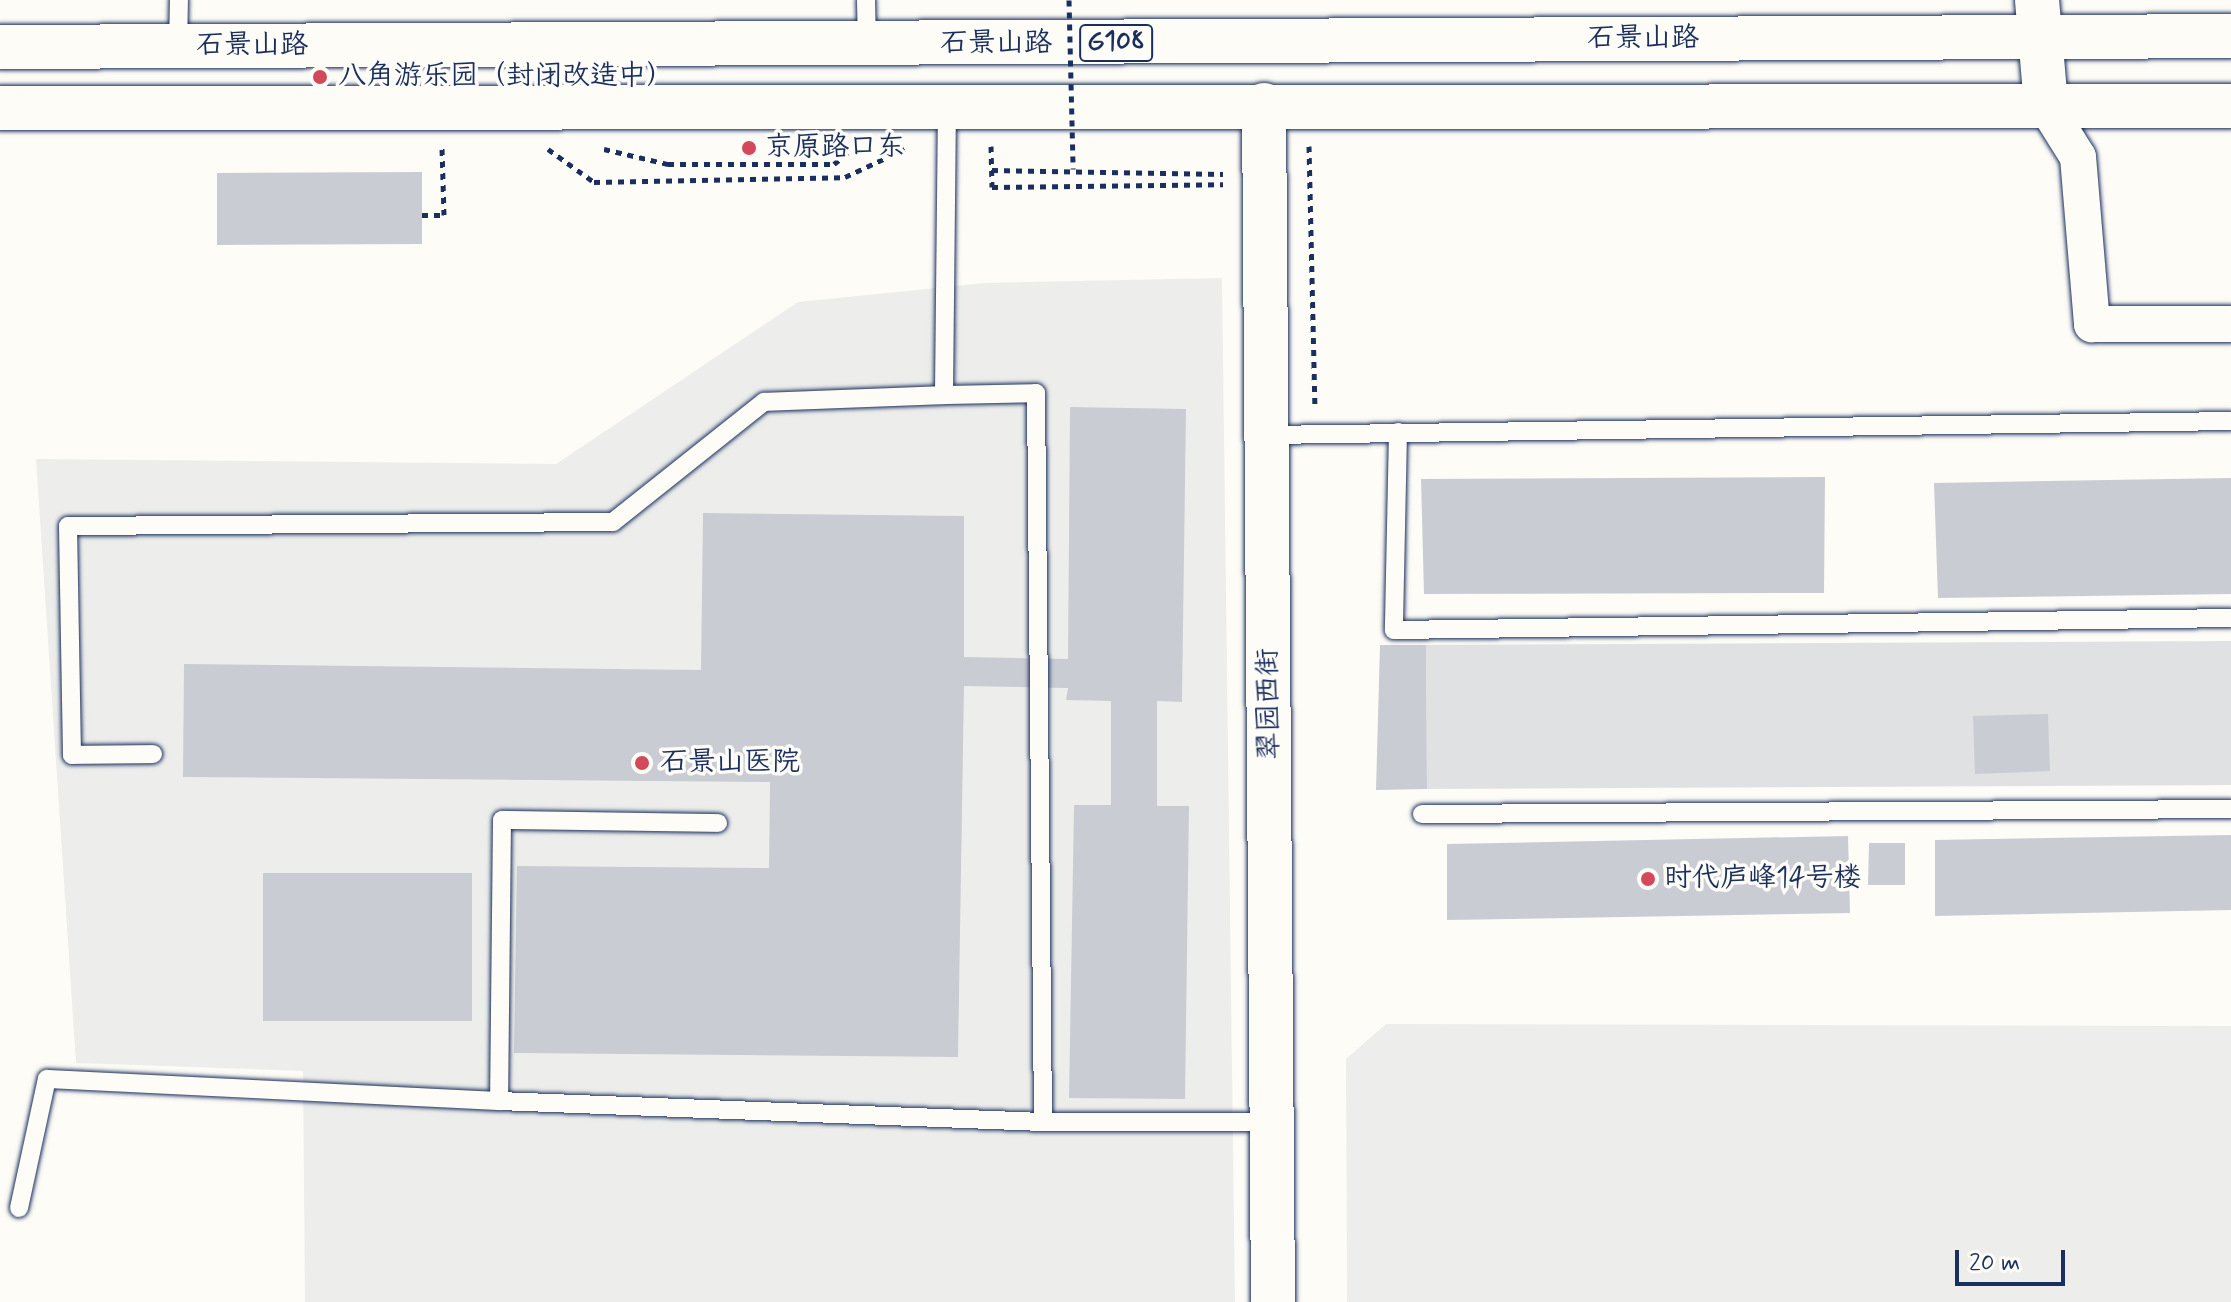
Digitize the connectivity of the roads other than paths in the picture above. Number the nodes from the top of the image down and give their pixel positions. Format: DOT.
graph roads {
  1 [pos="179,0"];
  2 [pos="866,0"];
  3 [pos="2040,18"];
  4 [pos="2231,36"];
  5 [pos="867,45"];
  6 [pos="178,46"];
  7 [pos="0,47"];
  8 [pos="1264,105"];
  9 [pos="947,106"];
  10 [pos="2046,106"];
  11 [pos="2231,106"];
  12 [pos="0,108"];
  13 [pos="2231,324"];
  14 [pos="944,395"];
  15 [pos="2231,421"];
  16 [pos="1398,432"];
  17 [pos="1267,435"];
  18 [pos="2231,618"];
  19 [pos="153,754"];
  20 [pos="2231,809"];
  21 [pos="1422,814"];
  22 [pos="718,823"];
  23 [pos="499,1101"];
  24 [pos="1043,1122"];
  25 [pos="1275,1122"];
  26 [pos="19,1208"];
  27 [pos="1273,1302"];
  1 -- 6 [label="lane"];
  2 -- 5 [label="lane"];
  3 -- 4 [label="main road, 石景山路 / G108"];
  3 -- 5 [label="main road, 石景山路 / G108"];
  3 -- 10 [label="main road"];
  5 -- 6 [label="main road, 石景山路 / G108"];
  6 -- 7 [label="main road, 石景山路 / G108"];
  8 -- 9 [label="main road, G108"];
  8 -- 10 [label="main road, G108"];
  8 -- 17 [label="main road, 翠园西街"];
  9 -- 12 [label="main road, G108"];
  9 -- 14 [label="lane"];
  10 -- 11 [label="main road, G108"];
  10 -- 13 [label="street"];
  14 -- 19 [label="lane"];
  14 -- 24 [label="lane"];
  15 -- 16 [label="lane"];
  16 -- 17 [label="lane"];
  16 -- 18 [label="lane"];
  17 -- 25 [label="main road, 翠园西街"];
  20 -- 21 [label="lane"];
  22 -- 23 [label="lane"];
  23 -- 24 [label="lane"];
  23 -- 26 [label="lane"];
  24 -- 25 [label="lane"];
  25 -- 27 [label="main road, 翠园西街"];
}
